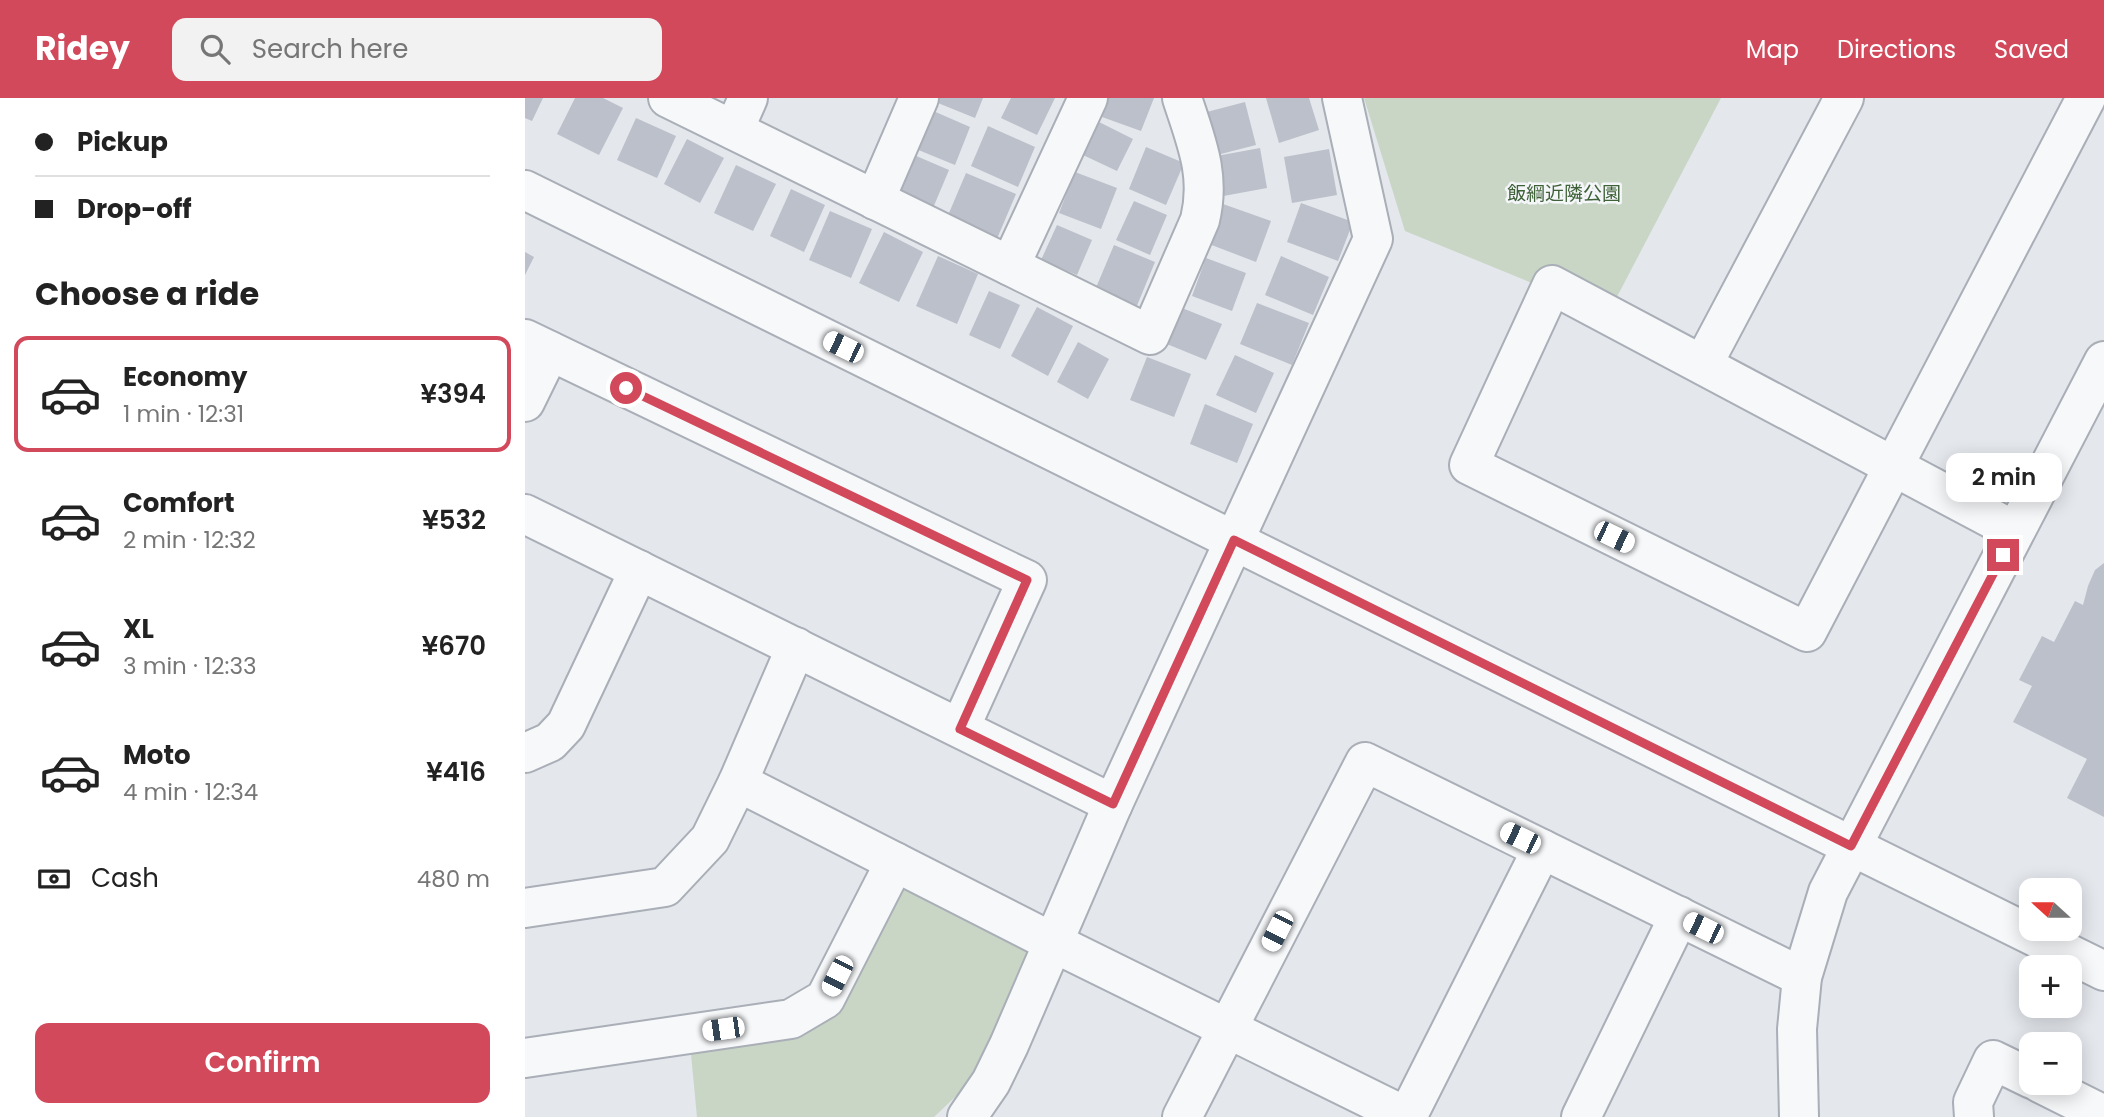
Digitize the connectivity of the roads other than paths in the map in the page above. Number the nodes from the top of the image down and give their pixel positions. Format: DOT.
graph roads {
  1 [pos="668,98"];
  2 [pos="919,98"];
  3 [pos="1088,98"];
  4 [pos="1182,98"];
  5 [pos="1342,98"];
  6 [pos="1844,98"];
  7 [pos="2087,98"];
  8 [pos="741,114"];
  9 [pos="525,190"];
  10 [pos="875,200"];
  11 [pos="1010,266"];
  12 [pos="538,345"];
  13 [pos="2104,361"];
  14 [pos="1703,364"];
  15 [pos="525,402"];
  16 [pos="1896,466"];
  17 [pos="525,514"];
  18 [pos="2015,531"];
  19 [pos="1234,540"];
  20 [pos="639,570"];
  21 [pos="796,648"];
  22 [pos="960,729"];
  23 [pos="525,753"];
  24 [pos="738,782"];
  25 [pos="1113,804"];
  26 [pos="1851,846"];
  27 [pos="1542,849"];
  28 [pos="895,862"];
  29 [pos="525,908"];
  30 [pos="1679,916"];
  31 [pos="1054,943"];
  32 [pos="2104,971"];
  33 [pos="1802,977"];
  34 [pos="1227,1028"];
  35 [pos="525,1058"];
  36 [pos="2019,1073"];
  37 [pos="2064,1095"];
  38 [pos="2104,1115"];
  39 [pos="967,1117"];
  40 [pos="1182,1117"];
  41 [pos="1407,1117"];
  42 [pos="1581,1117"];
  43 [pos="1799,1117"];
  44 [pos="1974,1117"];
  1 -- 8 [label="street"];
  2 -- 10 [label="street"];
  3 -- 11 [label="street"];
  4 -- 11 [label="street"];
  5 -- 19 [label="street"];
  6 -- 14 [label="street"];
  7 -- 16 [label="street"];
  8 -- 10 [label="street"];
  9 -- 19 [label="street"];
  10 -- 11 [label="street"];
  12 -- 15 [label="street"];
  12 -- 22 [label="street"];
  13 -- 18 [label="street"];
  14 -- 16 [label="street"];
  14 -- 16 [label="street"];
  16 -- 18 [label="street"];
  17 -- 20 [label="street"];
  18 -- 26 [label="street"];
  19 -- 25 [label="street"];
  19 -- 26 [label="street"];
  20 -- 21 [label="street"];
  20 -- 23 [label="street"];
  21 -- 22 [label="street"];
  21 -- 24 [label="street"];
  22 -- 25 [label="street"];
  24 -- 28 [label="street"];
  24 -- 29 [label="street"];
  25 -- 31 [label="street"];
  26 -- 32 [label="street"];
  26 -- 33 [label="street"];
  27 -- 30 [label="street"];
  27 -- 34 [label="street"];
  27 -- 41 [label="street"];
  28 -- 31 [label="street"];
  28 -- 35 [label="street"];
  30 -- 33 [label="street"];
  30 -- 42 [label="street"];
  31 -- 34 [label="street"];
  31 -- 39 [label="street"];
  33 -- 43 [label="street"];
  34 -- 40 [label="street"];
  34 -- 41 [label="street"];
  36 -- 44 [label="street"];
  37 -- 38 [label="street"];
}
